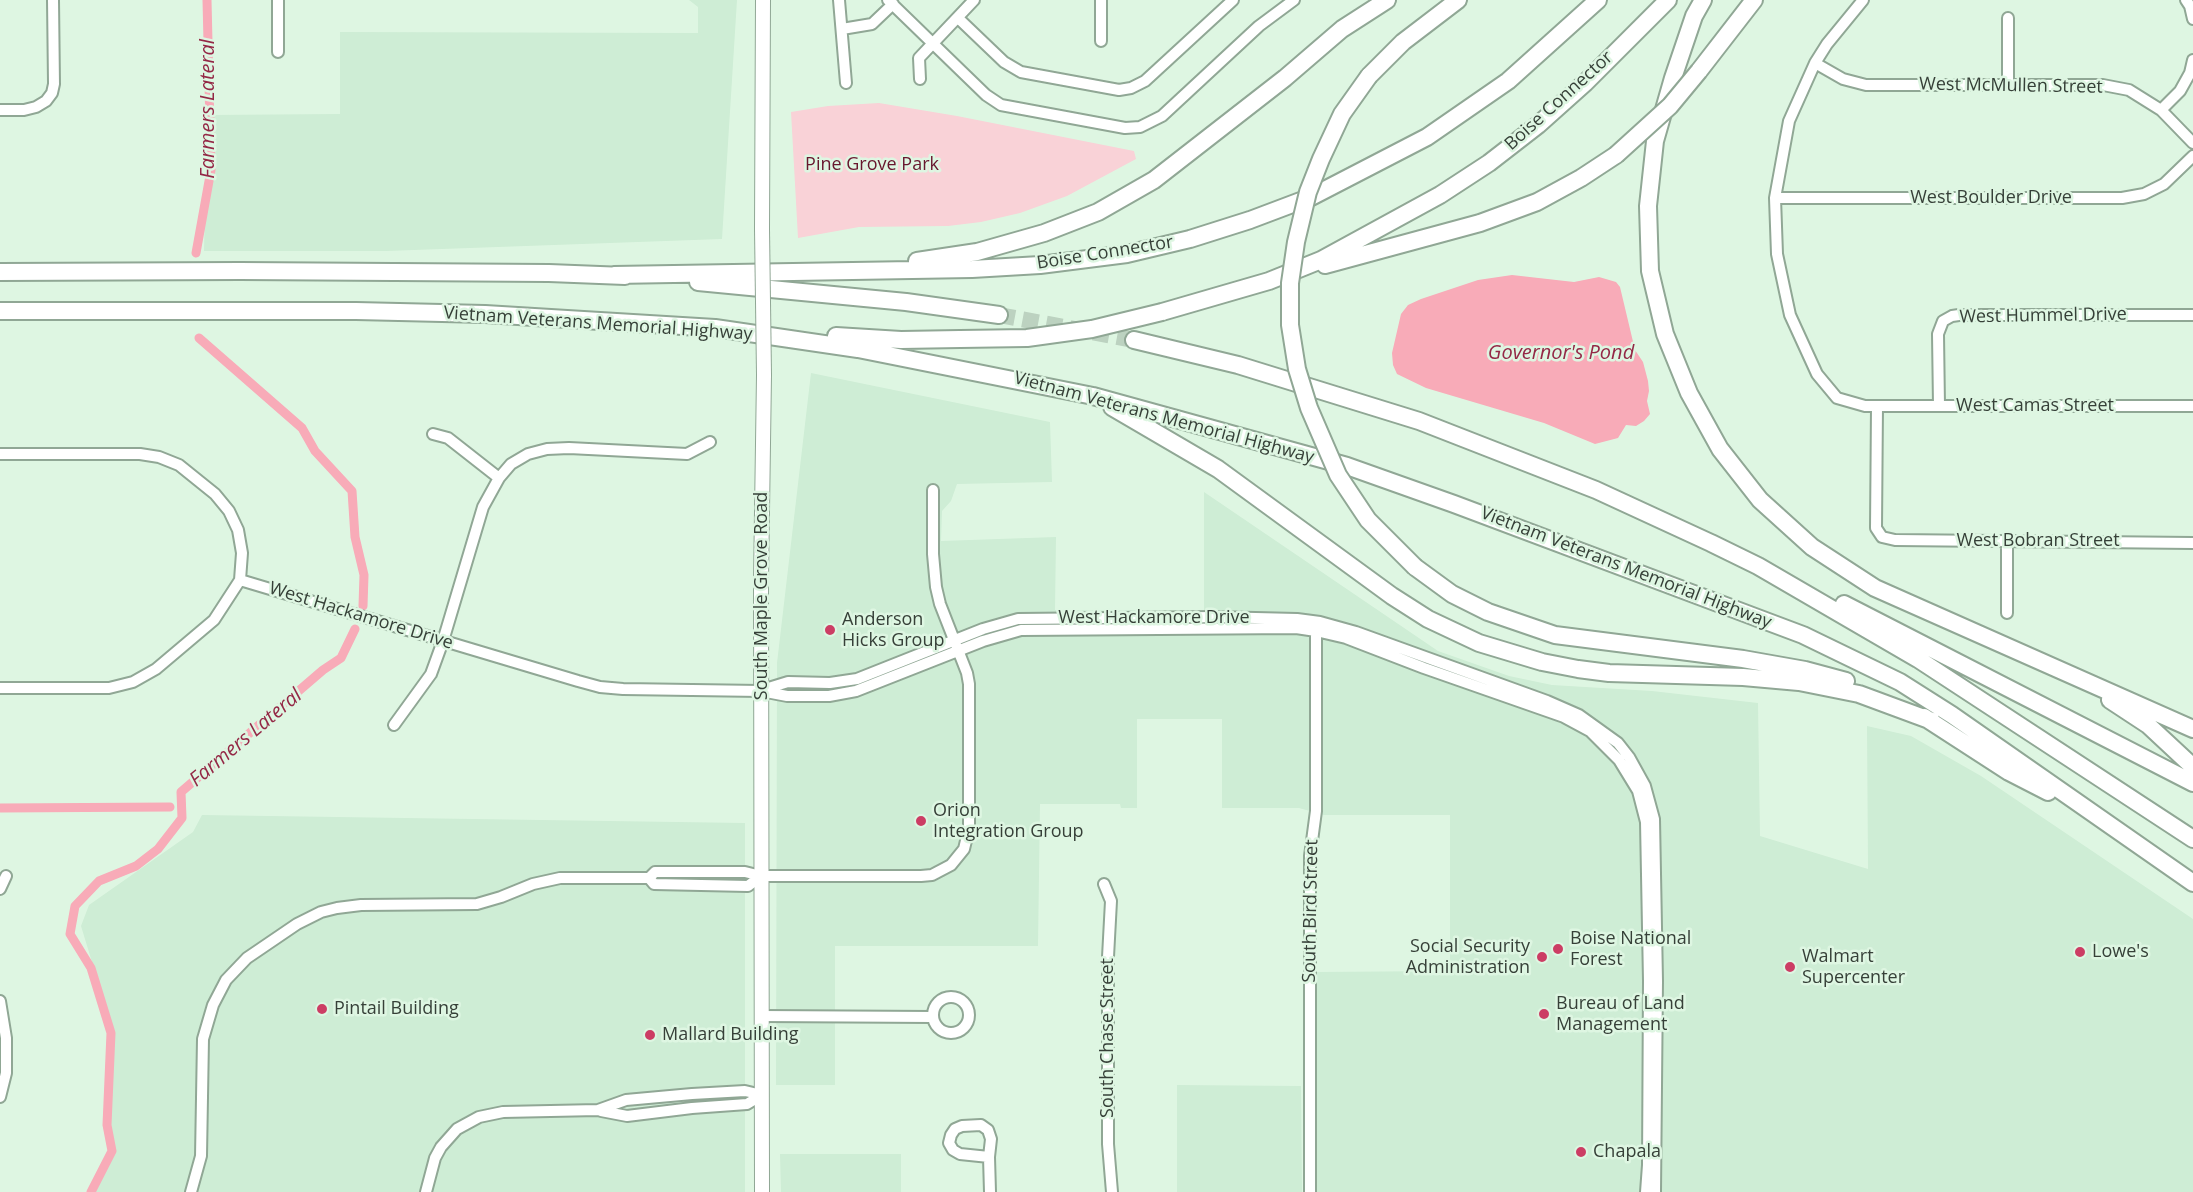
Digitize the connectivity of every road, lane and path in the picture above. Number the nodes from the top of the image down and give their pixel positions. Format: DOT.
graph roads {
  1 [pos="53,0"];
  2 [pos="278,0"];
  3 [pos="763,0"];
  4 [pos="839,0"];
  5 [pos="974,0"];
  6 [pos="1101,0"];
  7 [pos="1233,0"];
  8 [pos="1294,0"];
  9 [pos="1387,0"];
  10 [pos="1458,0"];
  11 [pos="1598,0"];
  12 [pos="1668,0"];
  13 [pos="1703,0"];
  14 [pos="1714,0"];
  15 [pos="1754,0"];
  16 [pos="1863,0"];
  17 [pos="2186,0"];
  18 [pos="891,2"];
  19 [pos="958,18"];
  20 [pos="2008,18"];
  21 [pos="2193,19"];
  22 [pos="842,29"];
  23 [pos="1101,41"];
  24 [pos="933,42"];
  25 [pos="278,52"];
  26 [pos="2193,60"];
  27 [pos="1815,63"];
  28 [pos="1673,78"];
  29 [pos="920,80"];
  30 [pos="846,82"];
  31 [pos="2008,85"];
  32 [pos="0,110"];
  33 [pos="2161,110"];
  34 [pos="2193,143"];
  35 [pos="2193,156"];
  36 [pos="1775,198"];
  37 [pos="855,270"];
  38 [pos="0,272"];
  39 [pos="614,275"];
  40 [pos="1269,281"];
  41 [pos="0,311"];
  42 [pos="999,315"];
  43 [pos="2193,315"];
  44 [pos="716,328"];
  45 [pos="1134,340"];
  46 [pos="1093,396"];
  47 [pos="1877,406"];
  48 [pos="1939,406"];
  49 [pos="2193,406"];
  50 [pos="433,434"];
  51 [pos="710,442"];
  52 [pos="0,454"];
  53 [pos="499,478"];
  54 [pos="933,490"];
  55 [pos="2007,541"];
  56 [pos="2193,543"];
  57 [pos="1758,566"];
  58 [pos="240,580"];
  59 [pos="2007,613"];
  60 [pos="1316,631"];
  61 [pos="443,641"];
  62 [pos="956,646"];
  63 [pos="1425,664"];
  64 [pos="2073,675"];
  65 [pos="0,688"];
  66 [pos="761,691"];
  67 [pos="1932,721"];
  68 [pos="394,725"];
  69 [pos="2193,729"];
  70 [pos="2193,766"];
  71 [pos="2193,783"];
  72 [pos="2105,823"];
  73 [pos="2193,839"];
  74 [pos="6,876"];
  75 [pos="761,876"];
  76 [pos="2193,883"];
  77 [pos="1104,884"];
  78 [pos="0,889"];
  79 [pos="1652,894"];
  80 [pos="0,1001"];
  81 [pos="761,1016"];
  82 [pos="933,1017"];
  83 [pos="762,1095"];
  84 [pos="0,1097"];
  85 [pos="989,1157"];
  86 [pos="191,1192"];
  87 [pos="426,1192"];
  88 [pos="762,1192"];
  89 [pos="990,1192"];
  90 [pos="1112,1192"];
  91 [pos="1310,1192"];
  92 [pos="1646,1192"];
  93 [pos="1655,1192"];
  1 -- 32 [label="street"];
  2 -- 25 [label="street"];
  3 -- 66 [label="main road, South Maple Grove Road, bridge"];
  4 -- 22 [label="street"];
  5 -- 19 [label="street"];
  6 -- 23 [label="street"];
  7 -- 19 [label="street"];
  8 -- 24 [label="street"];
  9 -- 37 [label="highway"];
  10 -- 67 [label="highway, bridge"];
  11 -- 37 [label="highway, Boise Connector"];
  12 -- 40 [label="highway, Boise Connector"];
  13 -- 28 [label="highway"];
  14 -- 28 [label="highway"];
  15 -- 40 [label="highway, bridge"];
  16 -- 27 [label="street, West Camas Street"];
  17 -- 21 [label="street"];
  18 -- 22 [label="street"];
  18 -- 24 [label="street"];
  19 -- 24 [label="street"];
  20 -- 31 [label="street"];
  22 -- 30 [label="street"];
  24 -- 29 [label="street"];
  26 -- 33 [label="street"];
  27 -- 31 [label="street, West McMullen Street"];
  27 -- 36 [label="street, West Camas Street"];
  28 -- 64 [label="highway"];
  31 -- 33 [label="street, West McMullen Street"];
  33 -- 34 [label="street, West McMullen Street"];
  35 -- 36 [label="street, West Boulder Drive"];
  36 -- 47 [label="street, West Camas Street"];
  37 -- 39 [label="highway, Boise Connector"];
  38 -- 39 [label="highway"];
  39 -- 42 [label="highway"];
  40 -- 44 [label="highway, Boise Connector, bridge"];
  41 -- 44 [label="highway, Vietnam Veterans Memorial Highway"];
  43 -- 48 [label="street, West Hummel Drive"];
  44 -- 46 [label="highway, Vietnam Veterans Memorial Highway"];
  45 -- 57 [label="highway"];
  46 -- 67 [label="highway"];
  46 -- 72 [label="highway, Vietnam Veterans Memorial Highway"];
  47 -- 48 [label="street, West Camas Street"];
  47 -- 55 [label="street, West Bobran Street"];
  48 -- 49 [label="street, West Camas Street"];
  50 -- 53 [label="street"];
  51 -- 53 [label="street"];
  52 -- 58 [label="street"];
  53 -- 61 [label="street"];
  54 -- 62 [label="street"];
  55 -- 56 [label="street, West Bobran Street"];
  55 -- 59 [label="street"];
  57 -- 71 [label="highway"];
  57 -- 73 [label="highway"];
  58 -- 61 [label="street, West Hackamore Drive"];
  58 -- 65 [label="street"];
  60 -- 62 [label="street, West Hackamore Drive"];
  60 -- 63 [label="street, West Hackamore Drive"];
  60 -- 91 [label="street, South Bird Street"];
  61 -- 66 [label="street, West Hackamore Drive"];
  61 -- 68 [label="street"];
  62 -- 63 [label="street, West Hackamore Drive"];
  62 -- 66 [label="street, West Hackamore Drive"];
  62 -- 75 [label="street"];
  63 -- 79 [label="street, West Hackamore Drive"];
  64 -- 69 [label="highway"];
  64 -- 70 [label="highway"];
  66 -- 75 [label="main road, South Maple Grove Road"];
  67 -- 72 [label="highway"];
  72 -- 76 [label="highway, Vietnam Veterans Memorial Highway"];
  74 -- 78 [label="street"];
  75 -- 81 [label="main road, South Maple Grove Road"];
  75 -- 86 [label="street"];
  77 -- 90 [label="street, South Chase Street"];
  79 -- 92 [label="street"];
  79 -- 93 [label="street"];
  80 -- 84 [label="street"];
  81 -- 82 [label="street"];
  81 -- 83 [label="main road, South Maple Grove Road"];
  83 -- 87 [label="street"];
  83 -- 88 [label="main road, South Maple Grove Road"];
  85 -- 89 [label="street"];
}
